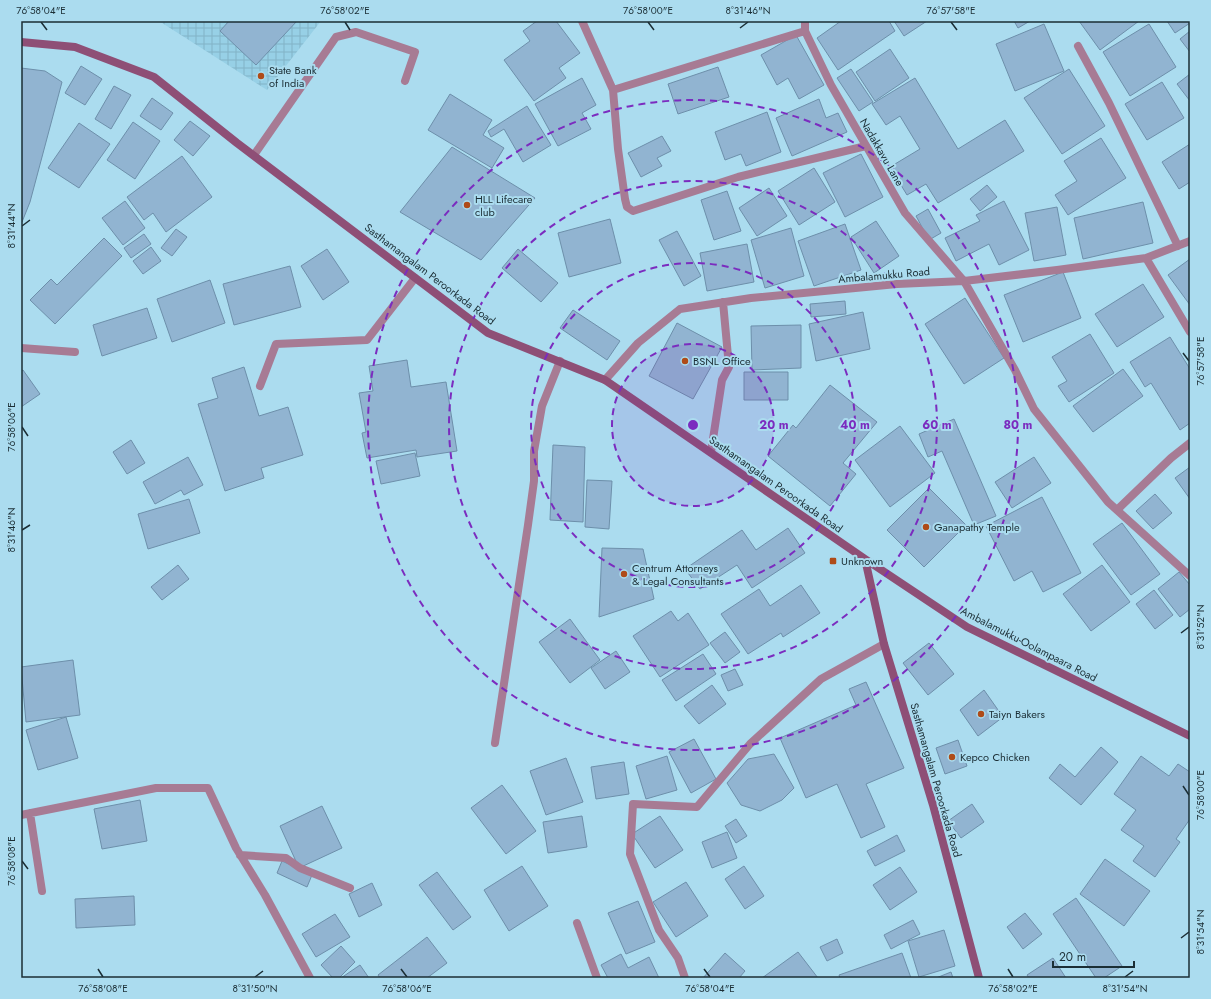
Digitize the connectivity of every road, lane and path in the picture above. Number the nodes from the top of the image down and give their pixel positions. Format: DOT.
graph roads {
  1 [pos="582,21"];
  2 [pos="805,21"];
  3 [pos="804,31"];
  4 [pos="21,42"];
  5 [pos="1078,46"];
  6 [pos="405,81"];
  7 [pos="613,90"];
  8 [pos="866,146"];
  9 [pos="254,155"];
  10 [pos="1190,241"];
  11 [pos="1178,246"];
  12 [pos="1146,258"];
  13 [pos="415,278"];
  14 [pos="964,281"];
  15 [pos="723,302"];
  16 [pos="1190,332"];
  17 [pos="21,348"];
  18 [pos="75,352"];
  19 [pos="560,361"];
  20 [pos="605,380"];
  21 [pos="260,386"];
  22 [pos="1190,443"];
  23 [pos="711,452"];
  24 [pos="1117,510"];
  25 [pos="865,559"];
  26 [pos="1190,576"];
  27 [pos="884,644"];
  28 [pos="1190,736"];
  29 [pos="495,742"];
  30 [pos="30,813"];
  31 [pos="21,815"];
  32 [pos="240,855"];
  33 [pos="350,888"];
  34 [pos="42,891"];
  35 [pos="577,923"];
  36 [pos="310,978"];
  37 [pos="597,978"];
  38 [pos="685,978"];
  39 [pos="979,978"];
  1 -- 7 [label="street"];
  2 -- 3 [label="street"];
  3 -- 7 [label="street"];
  3 -- 8 [label="street, Nadakkavu Lane"];
  4 -- 9 [label="street, Sasthamangalam Peroorkada Road"];
  5 -- 11 [label="street"];
  6 -- 9 [label="street"];
  7 -- 8 [label="street"];
  8 -- 14 [label="street, Nadakkavu Lane"];
  9 -- 13 [label="street, Sasthamangalam Peroorkada Road"];
  10 -- 11 [label="street, Ambalamukku Road"];
  11 -- 12 [label="street, Ambalamukku Road"];
  12 -- 14 [label="street, Ambalamukku Road"];
  12 -- 16 [label="street"];
  13 -- 19 [label="street, Sasthamangalam Peroorkada Road"];
  13 -- 21 [label="street"];
  14 -- 15 [label="street, Ambalamukku Road"];
  14 -- 24 [label="street, Nadakkavu Lane"];
  15 -- 20 [label="street, Ambalamukku Road"];
  15 -- 23 [label="street"];
  17 -- 18 [label="street"];
  19 -- 20 [label="street, Sasthamangalam Peroorkada Road"];
  19 -- 29 [label="street"];
  20 -- 23 [label="street, Sasthamangalam Peroorkada Road"];
  22 -- 24 [label="street"];
  23 -- 25 [label="street, Sasthamangalam Peroorkada Road"];
  24 -- 26 [label="street, Nadakkavu Lane"];
  25 -- 27 [label="street, Sasthamangalam Peroorkada Road"];
  25 -- 28 [label="street, Ambalamukku-Oolampaara Road"];
  27 -- 38 [label="street"];
  27 -- 39 [label="street, Sasthamangalam Peroorkada Road"];
  30 -- 31 [label="street"];
  30 -- 32 [label="street"];
  30 -- 34 [label="street"];
  32 -- 33 [label="street"];
  32 -- 36 [label="street"];
  35 -- 37 [label="street"];
}
